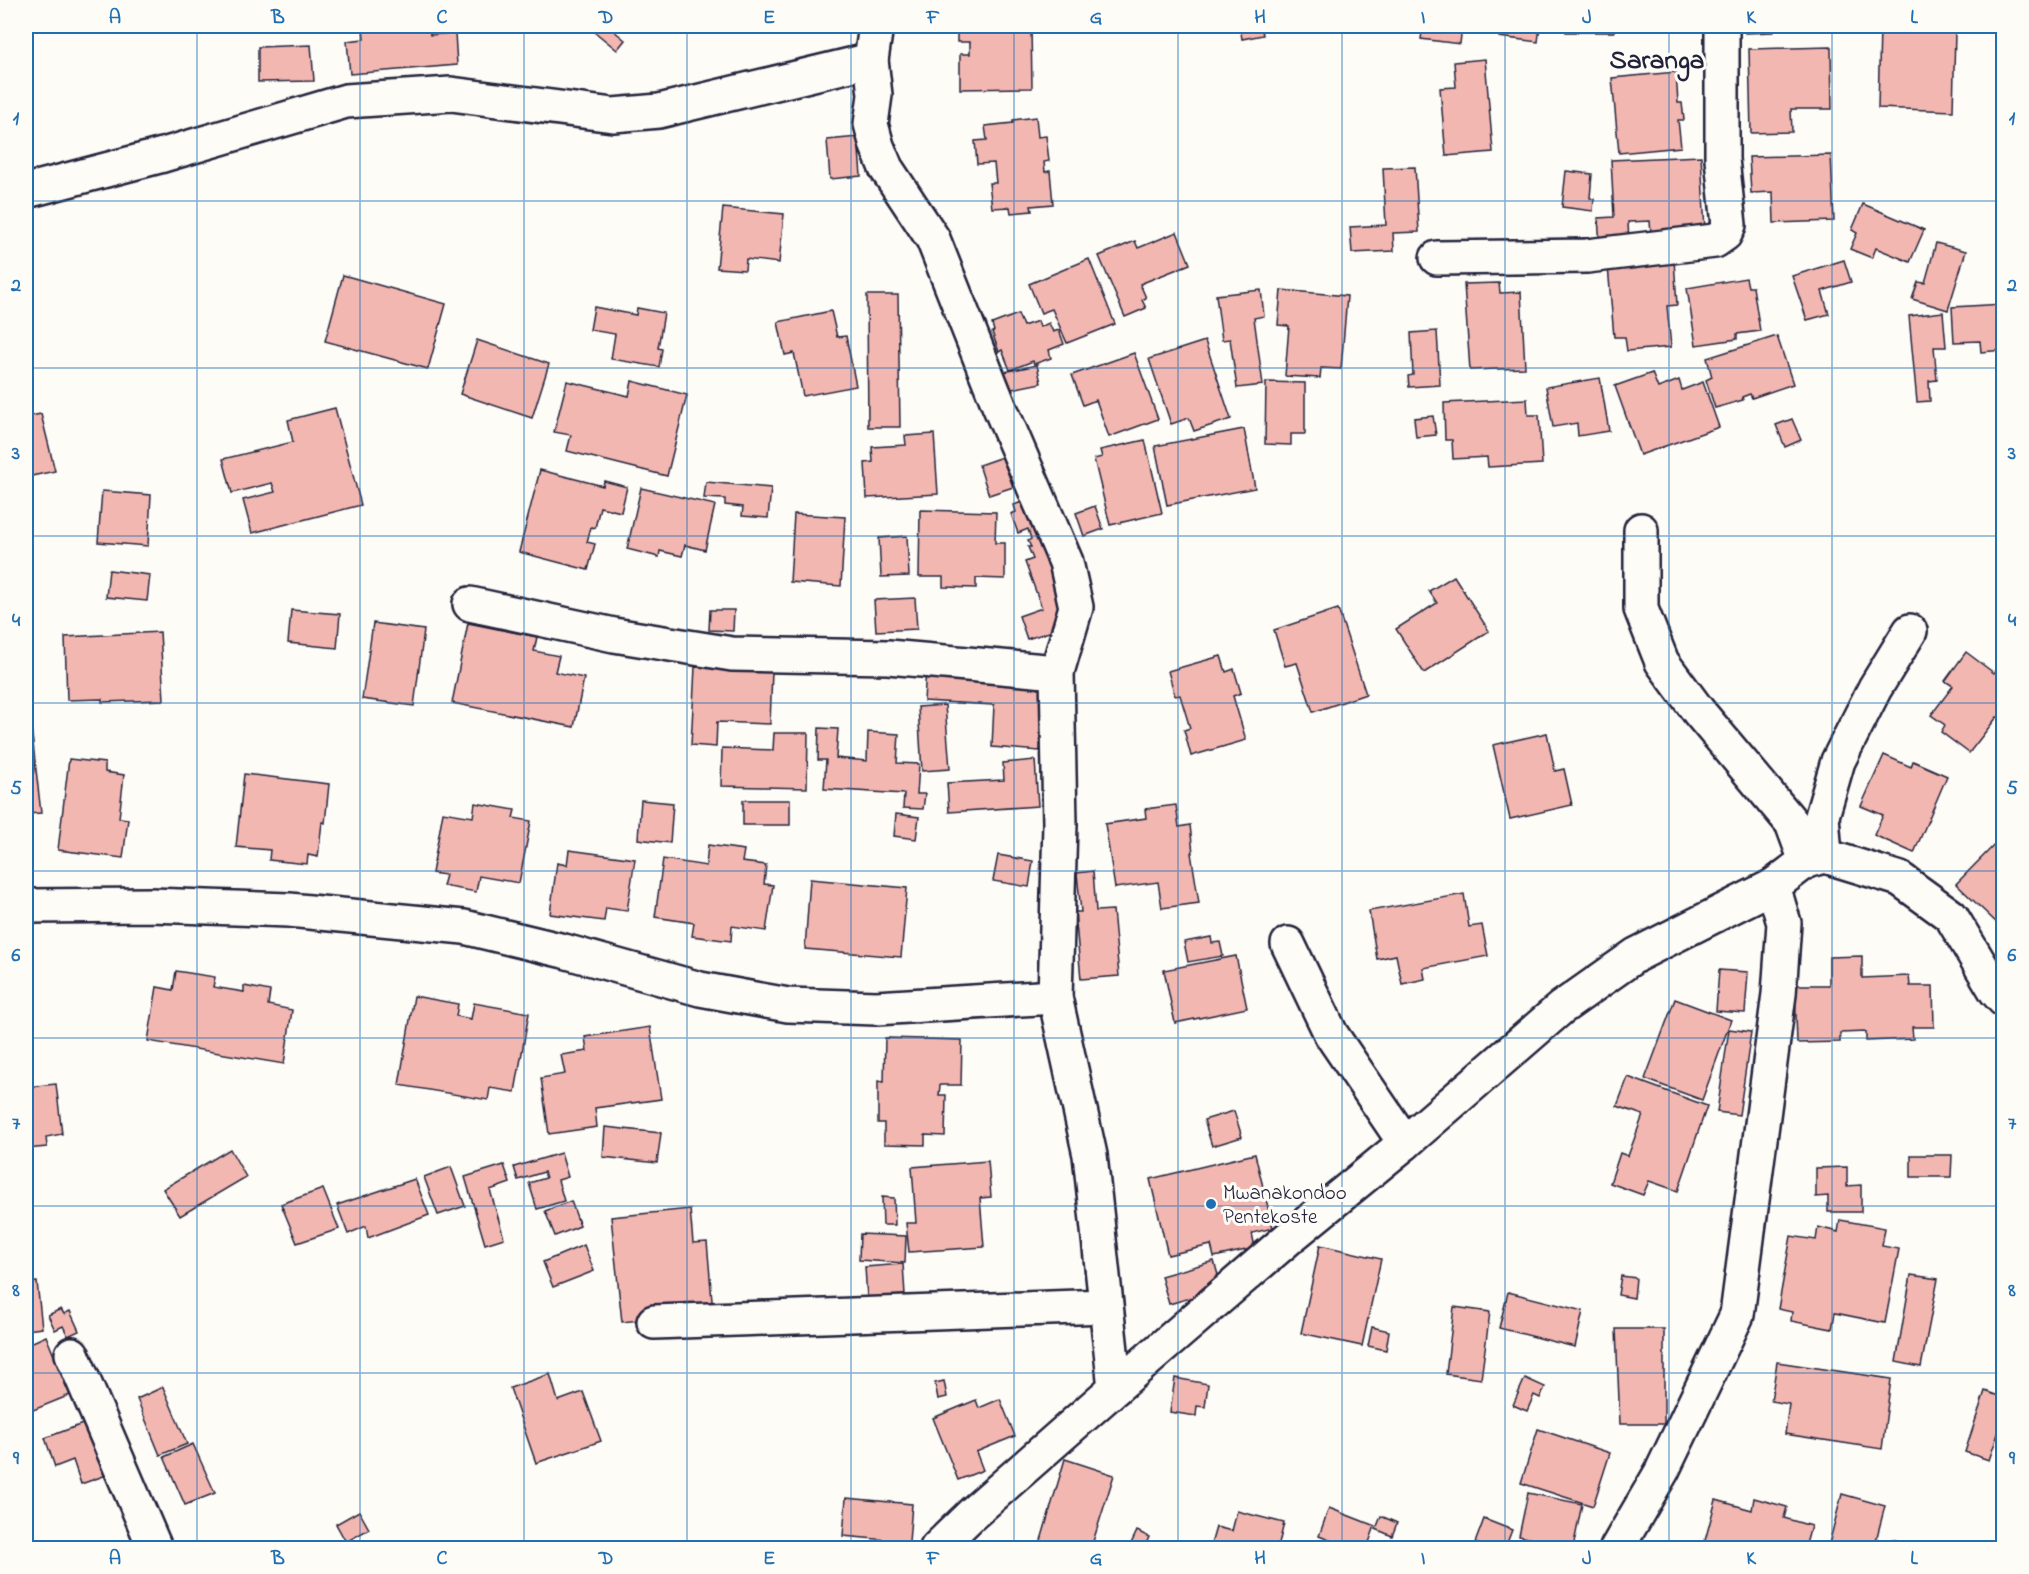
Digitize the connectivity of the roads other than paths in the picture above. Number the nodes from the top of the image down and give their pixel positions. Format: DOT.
graph roads {
  1 [pos="876,26"];
  2 [pos="1722,26"];
  3 [pos="871,60"];
  4 [pos="26,191"];
  5 [pos="1437,258"];
  6 [pos="1641,530"];
  7 [pos="470,604"];
  8 [pos="1910,631"];
  9 [pos="1057,672"];
  10 [pos="1816,859"];
  11 [pos="1773,886"];
  12 [pos="26,906"];
  13 [pos="1288,944"];
  14 [pos="1055,997"];
  15 [pos="2004,1000"];
  16 [pos="1406,1143"];
  17 [pos="1105,1306"];
  18 [pos="654,1322"];
  19 [pos="72,1354"];
  20 [pos="1114,1388"];
  21 [pos="155,1548"];
  22 [pos="937,1548"];
  23 [pos="1617,1548"];
  1 -- 3 [label="street"];
  2 -- 5 [label="street"];
  3 -- 4 [label="street"];
  3 -- 9 [label="street"];
  6 -- 10 [label="street"];
  7 -- 9 [label="street"];
  8 -- 10 [label="street"];
  9 -- 14 [label="street"];
  10 -- 11 [label="street"];
  10 -- 15 [label="street"];
  11 -- 16 [label="street"];
  11 -- 23 [label="street"];
  12 -- 14 [label="street"];
  13 -- 16 [label="street"];
  14 -- 17 [label="street"];
  16 -- 20 [label="street"];
  17 -- 18 [label="street"];
  17 -- 20 [label="street"];
  19 -- 21 [label="street"];
  20 -- 22 [label="street"];
}
